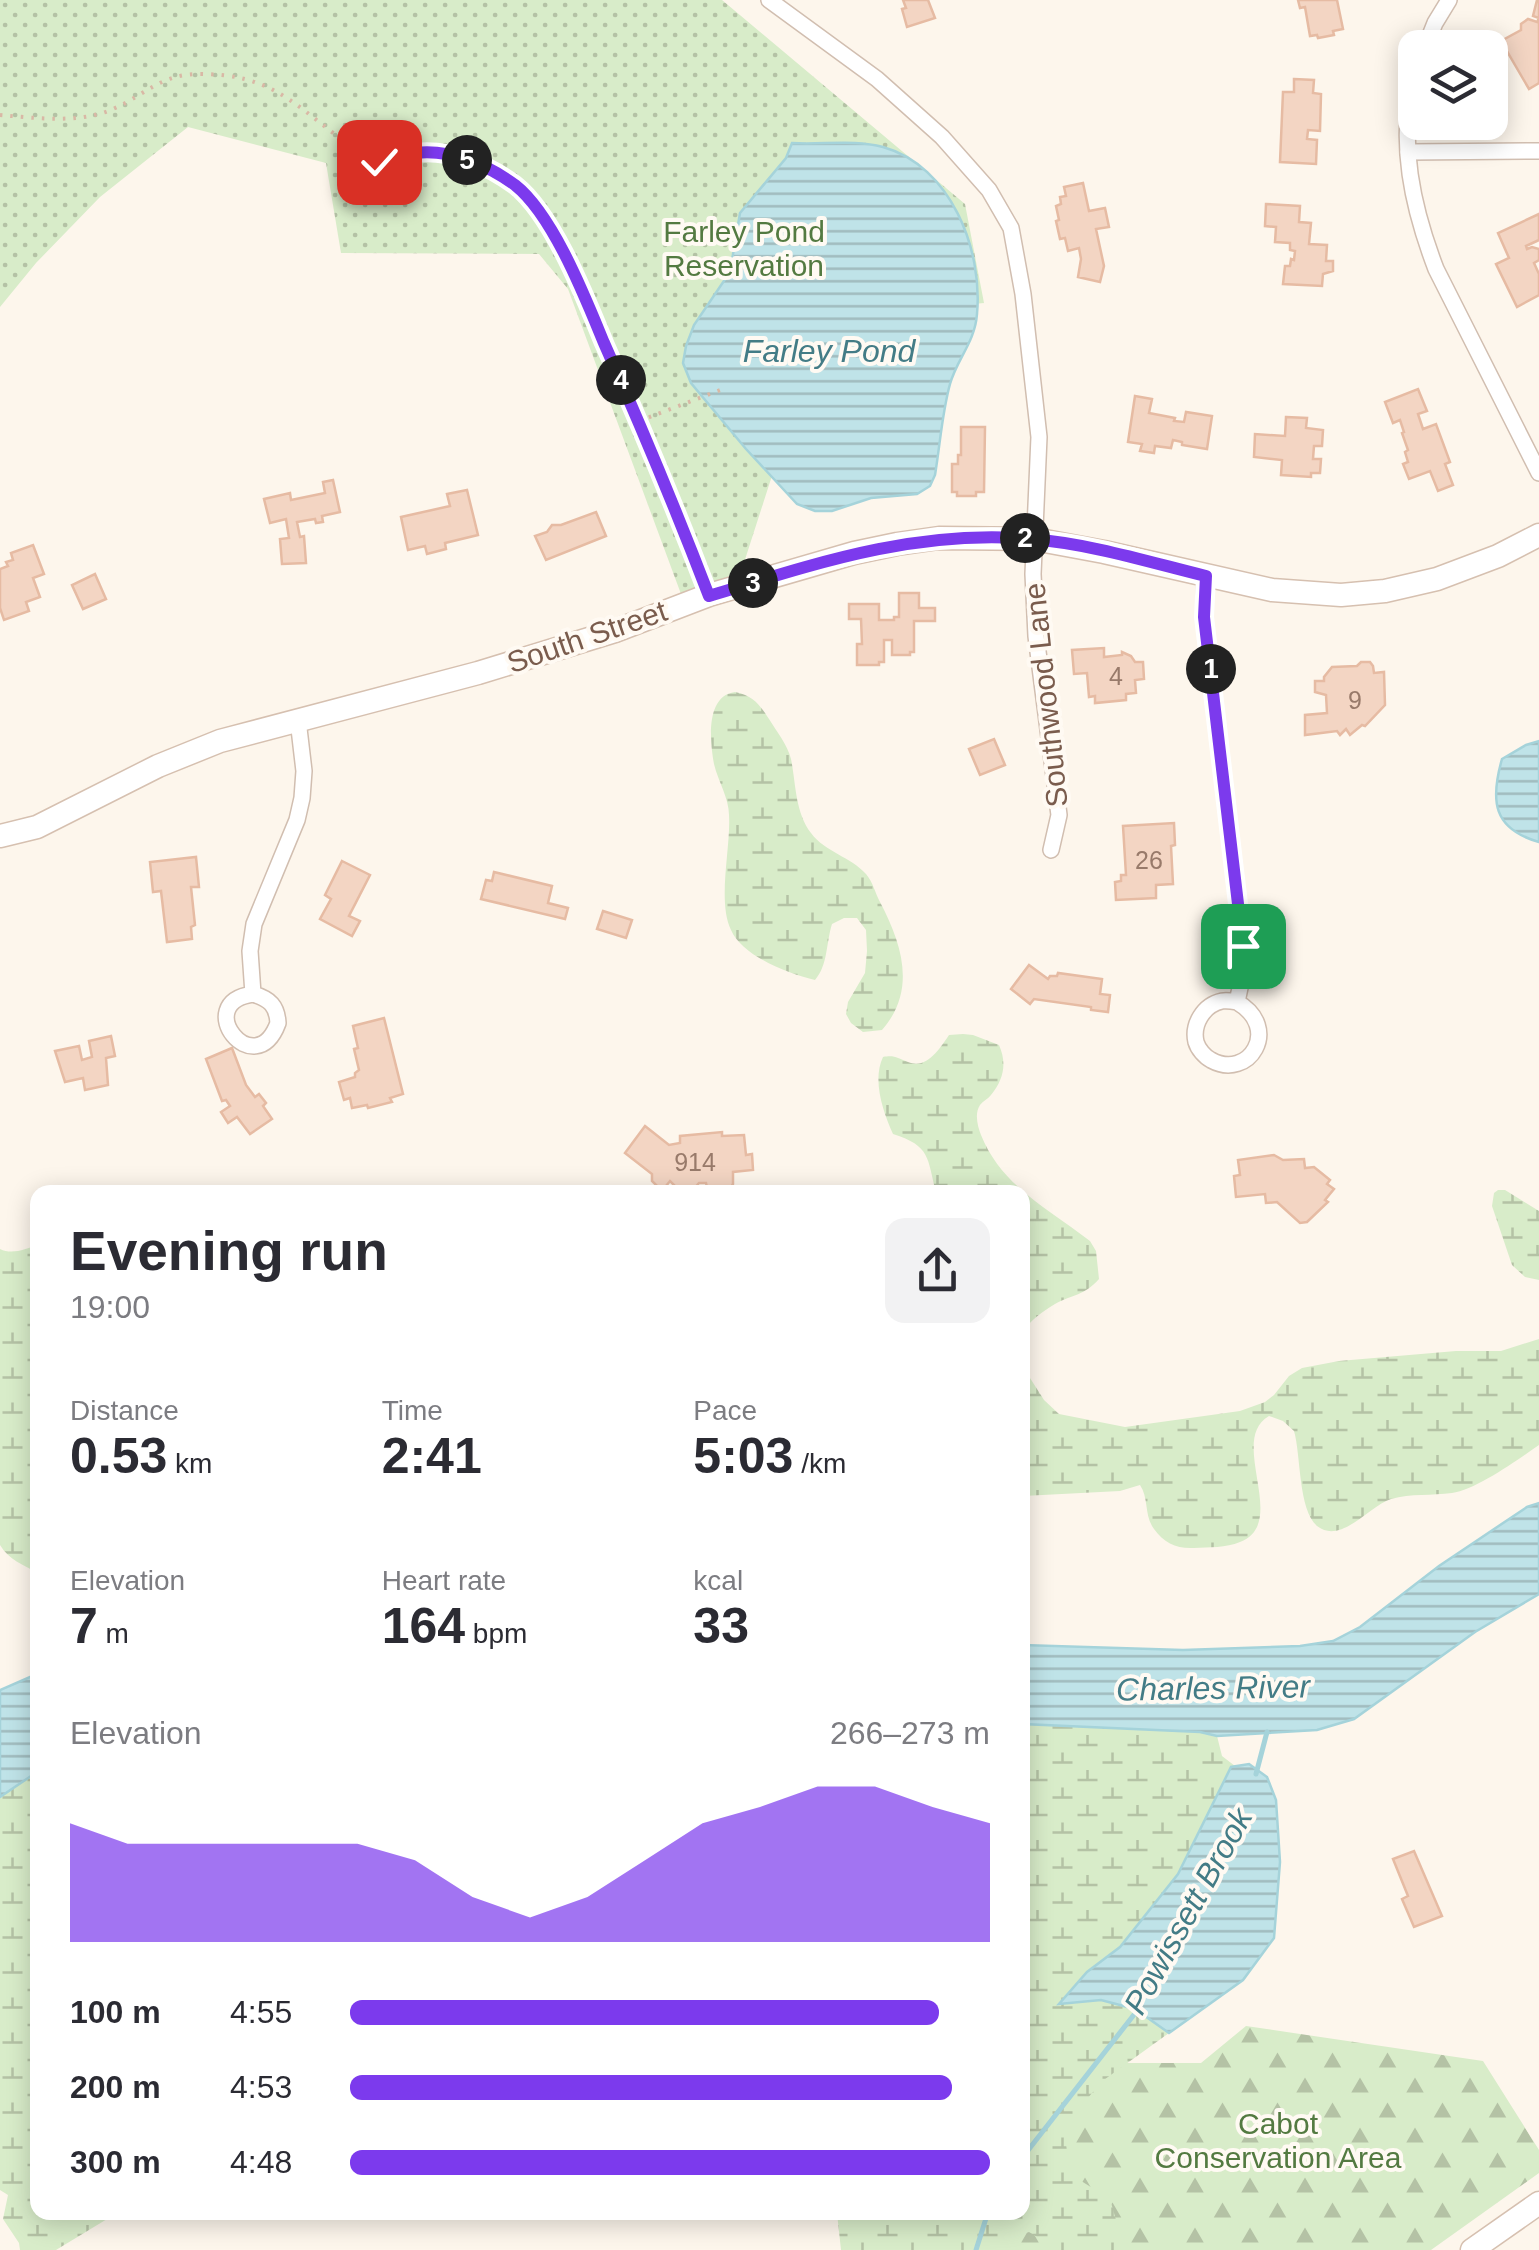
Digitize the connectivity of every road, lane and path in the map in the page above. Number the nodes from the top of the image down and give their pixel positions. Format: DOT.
graph roads {
  1 [pos="769,0"];
  2 [pos="1449,0"];
  3 [pos="1432,30"];
  4 [pos="0,115"];
  5 [pos="1408,140"];
  6 [pos="1539,151"];
  7 [pos="1408,152"];
  8 [pos="723,389"];
  9 [pos="639,421"];
  10 [pos="1539,473"];
  11 [pos="1539,536"];
  12 [pos="1034,539"];
  13 [pos="1206,576"];
  14 [pos="709,596"];
  15 [pos="298,720"];
  16 [pos="0,836"];
  17 [pos="1051,850"];
  18 [pos="253,994"];
  19 [pos="1237,1002"];
  20 [pos="1539,2203"];
  21 [pos="1472,2250"];
  1 -- 12 [label="street, Southwood Lane"];
  2 -- 3 [label="street"];
  4 -- 9 [label="path"];
  5 -- 7 [label="street"];
  6 -- 7 [label="street"];
  7 -- 10 [label="street"];
  8 -- 9 [label="path"];
  9 -- 14 [label="path"];
  11 -- 13 [label="street, South Street"];
  12 -- 13 [label="street, South Street"];
  12 -- 14 [label="street, South Street"];
  12 -- 17 [label="street, Southwood Lane"];
  13 -- 19 [label="street"];
  14 -- 15 [label="street, South Street"];
  15 -- 16 [label="street, South Street"];
  15 -- 18 [label="street"];
  19 -- 19 [label="street"];
  20 -- 21 [label="street"];
}
